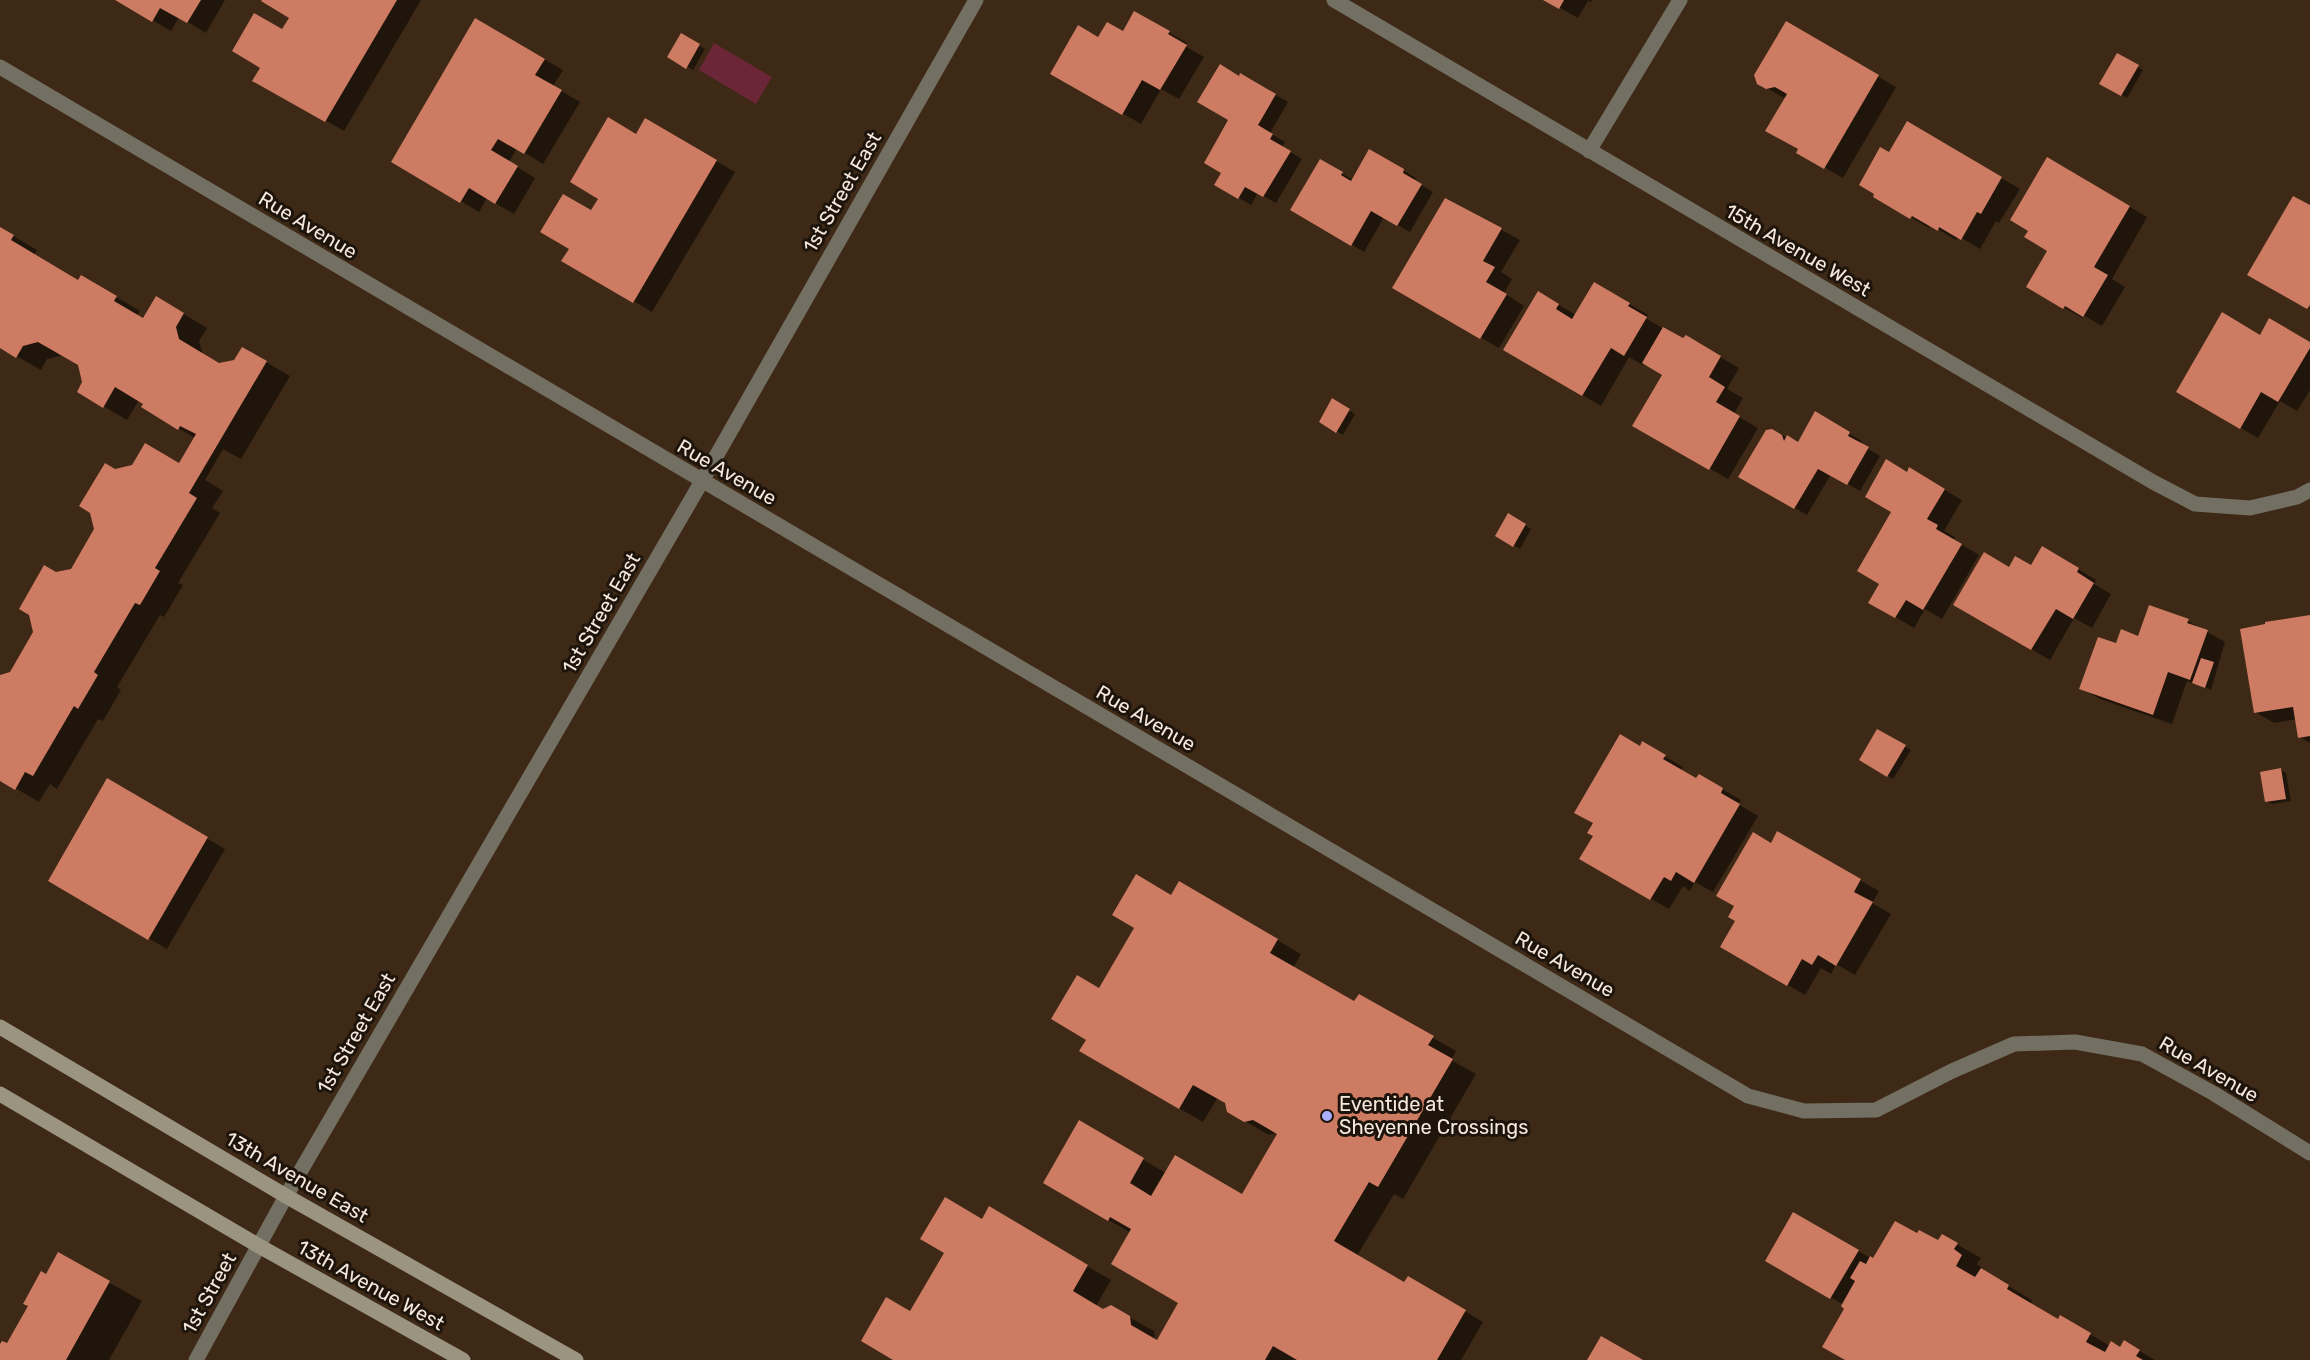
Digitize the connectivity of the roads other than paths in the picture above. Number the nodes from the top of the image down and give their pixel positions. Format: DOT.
graph roads {
  1 [pos="976,0"];
  2 [pos="1334,0"];
  3 [pos="1680,0"];
  4 [pos="0,67"];
  5 [pos="1589,151"];
  6 [pos="702,481"];
  7 [pos="2310,490"];
  8 [pos="0,1027"];
  9 [pos="0,1094"];
  10 [pos="2310,1153"];
  11 [pos="286,1196"];
  12 [pos="259,1246"];
  13 [pos="196,1360"];
  14 [pos="463,1360"];
  15 [pos="576,1360"];
  1 -- 6 [label="street, 1st Street East"];
  2 -- 5 [label="street, 15th Avenue West"];
  3 -- 5 [label="street"];
  4 -- 6 [label="street, Rue Avenue"];
  5 -- 7 [label="street, 15th Avenue West"];
  6 -- 10 [label="street, Rue Avenue"];
  6 -- 11 [label="street, 1st Street East"];
  8 -- 11 [label="main road, 13th Avenue East"];
  9 -- 12 [label="main road"];
  11 -- 12 [label="street, 1st Street East"];
  11 -- 15 [label="main road, 13th Avenue East"];
  12 -- 13 [label="street, 1st Street"];
  12 -- 14 [label="main road, 13th Avenue West"];
}
